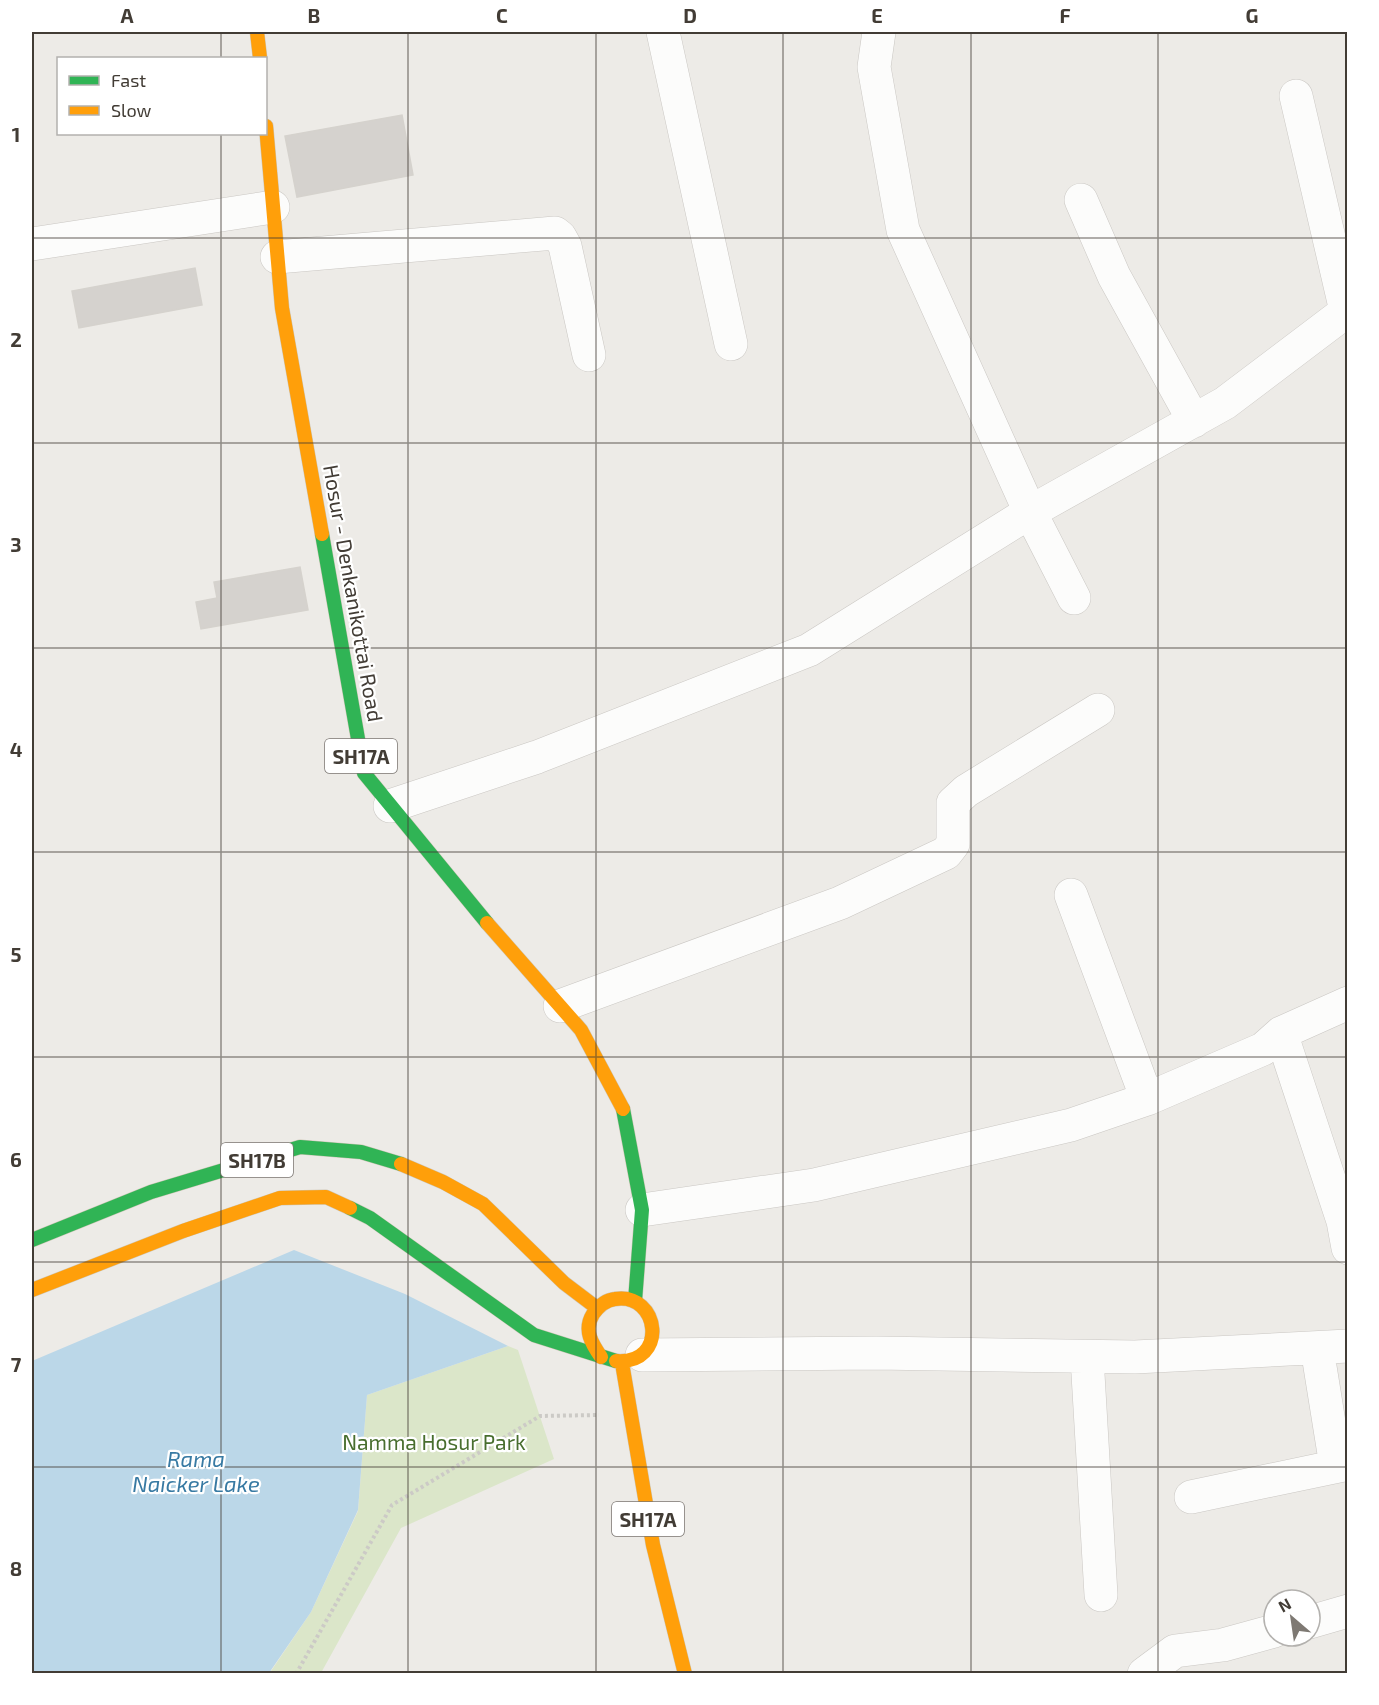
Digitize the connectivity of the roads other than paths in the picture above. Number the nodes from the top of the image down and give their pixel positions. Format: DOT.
graph roads {
  1 [pos="257,32"];
  2 [pos="663,32"];
  3 [pos="879,32"];
  4 [pos="260,57"];
  5 [pos="1296,96"];
  6 [pos="267,135"];
  7 [pos="1081,200"];
  8 [pos="273,207"];
  9 [pos="32,244"];
  10 [pos="277,257"];
  11 [pos="1347,311"];
  12 [pos="731,344"];
  13 [pos="589,355"];
  14 [pos="1194,421"];
  15 [pos="1030,512"];
  16 [pos="1074,598"];
  17 [pos="1098,710"];
  18 [pos="390,806"];
  19 [pos="1071,895"];
  20 [pos="1347,1003"];
  21 [pos="560,1006"];
  22 [pos="1281,1032"];
  23 [pos="1147,1099"];
  24 [pos="642,1210"];
  25 [pos="32,1240"];
  26 [pos="1347,1248"];
  27 [pos="32,1290"];
  28 [pos="635,1301"];
  29 [pos="597,1308"];
  30 [pos="1332,1347"];
  31 [pos="601,1357"];
  32 [pos="1087,1357"];
  33 [pos="632,1359"];
  34 [pos="1342,1465"];
  35 [pos="1191,1497"];
  36 [pos="1101,1595"];
  37 [pos="1347,1611"];
  38 [pos="1322,1618"];
  39 [pos="1262,1634"];
  40 [pos="685,1674"];
  41 [pos="1144,1674"];
  1 -- 4 [label="main road"];
  2 -- 12 [label="street"];
  3 -- 15 [label="street"];
  5 -- 11 [label="street"];
  6 -- 8 [label="main road, Hosur - Denkanikottai Road / SH17A"];
  7 -- 14 [label="street"];
  8 -- 9 [label="street"];
  8 -- 10 [label="main road, Hosur - Denkanikottai Road / SH17A"];
  10 -- 13 [label="street"];
  10 -- 18 [label="main road, Hosur - Denkanikottai Road / SH17A"];
  11 -- 14 [label="street"];
  14 -- 15 [label="street"];
  15 -- 16 [label="street"];
  15 -- 18 [label="street"];
  17 -- 21 [label="street"];
  18 -- 21 [label="main road, Hosur - Denkanikottai Road / SH17A"];
  19 -- 23 [label="street"];
  20 -- 22 [label="street"];
  21 -- 24 [label="main road, Hosur - Denkanikottai Road / SH17A"];
  22 -- 23 [label="street"];
  22 -- 26 [label="street"];
  23 -- 24 [label="street"];
  24 -- 28 [label="main road, Hosur - Denkanikottai Road / SH17A"];
  25 -- 29 [label="main road, SH17B"];
  27 -- 31 [label="main road, SH17B"];
  28 -- 29 [label="main road"];
  28 -- 33 [label="main road"];
  29 -- 31 [label="main road"];
  30 -- 32 [label="street"];
  30 -- 34 [label="street"];
  31 -- 33 [label="main road"];
  32 -- 33 [label="street"];
  32 -- 36 [label="street"];
  33 -- 40 [label="main road, SH17A"];
  34 -- 35 [label="street"];
  37 -- 38 [label="street"];
  39 -- 41 [label="street"];
}
